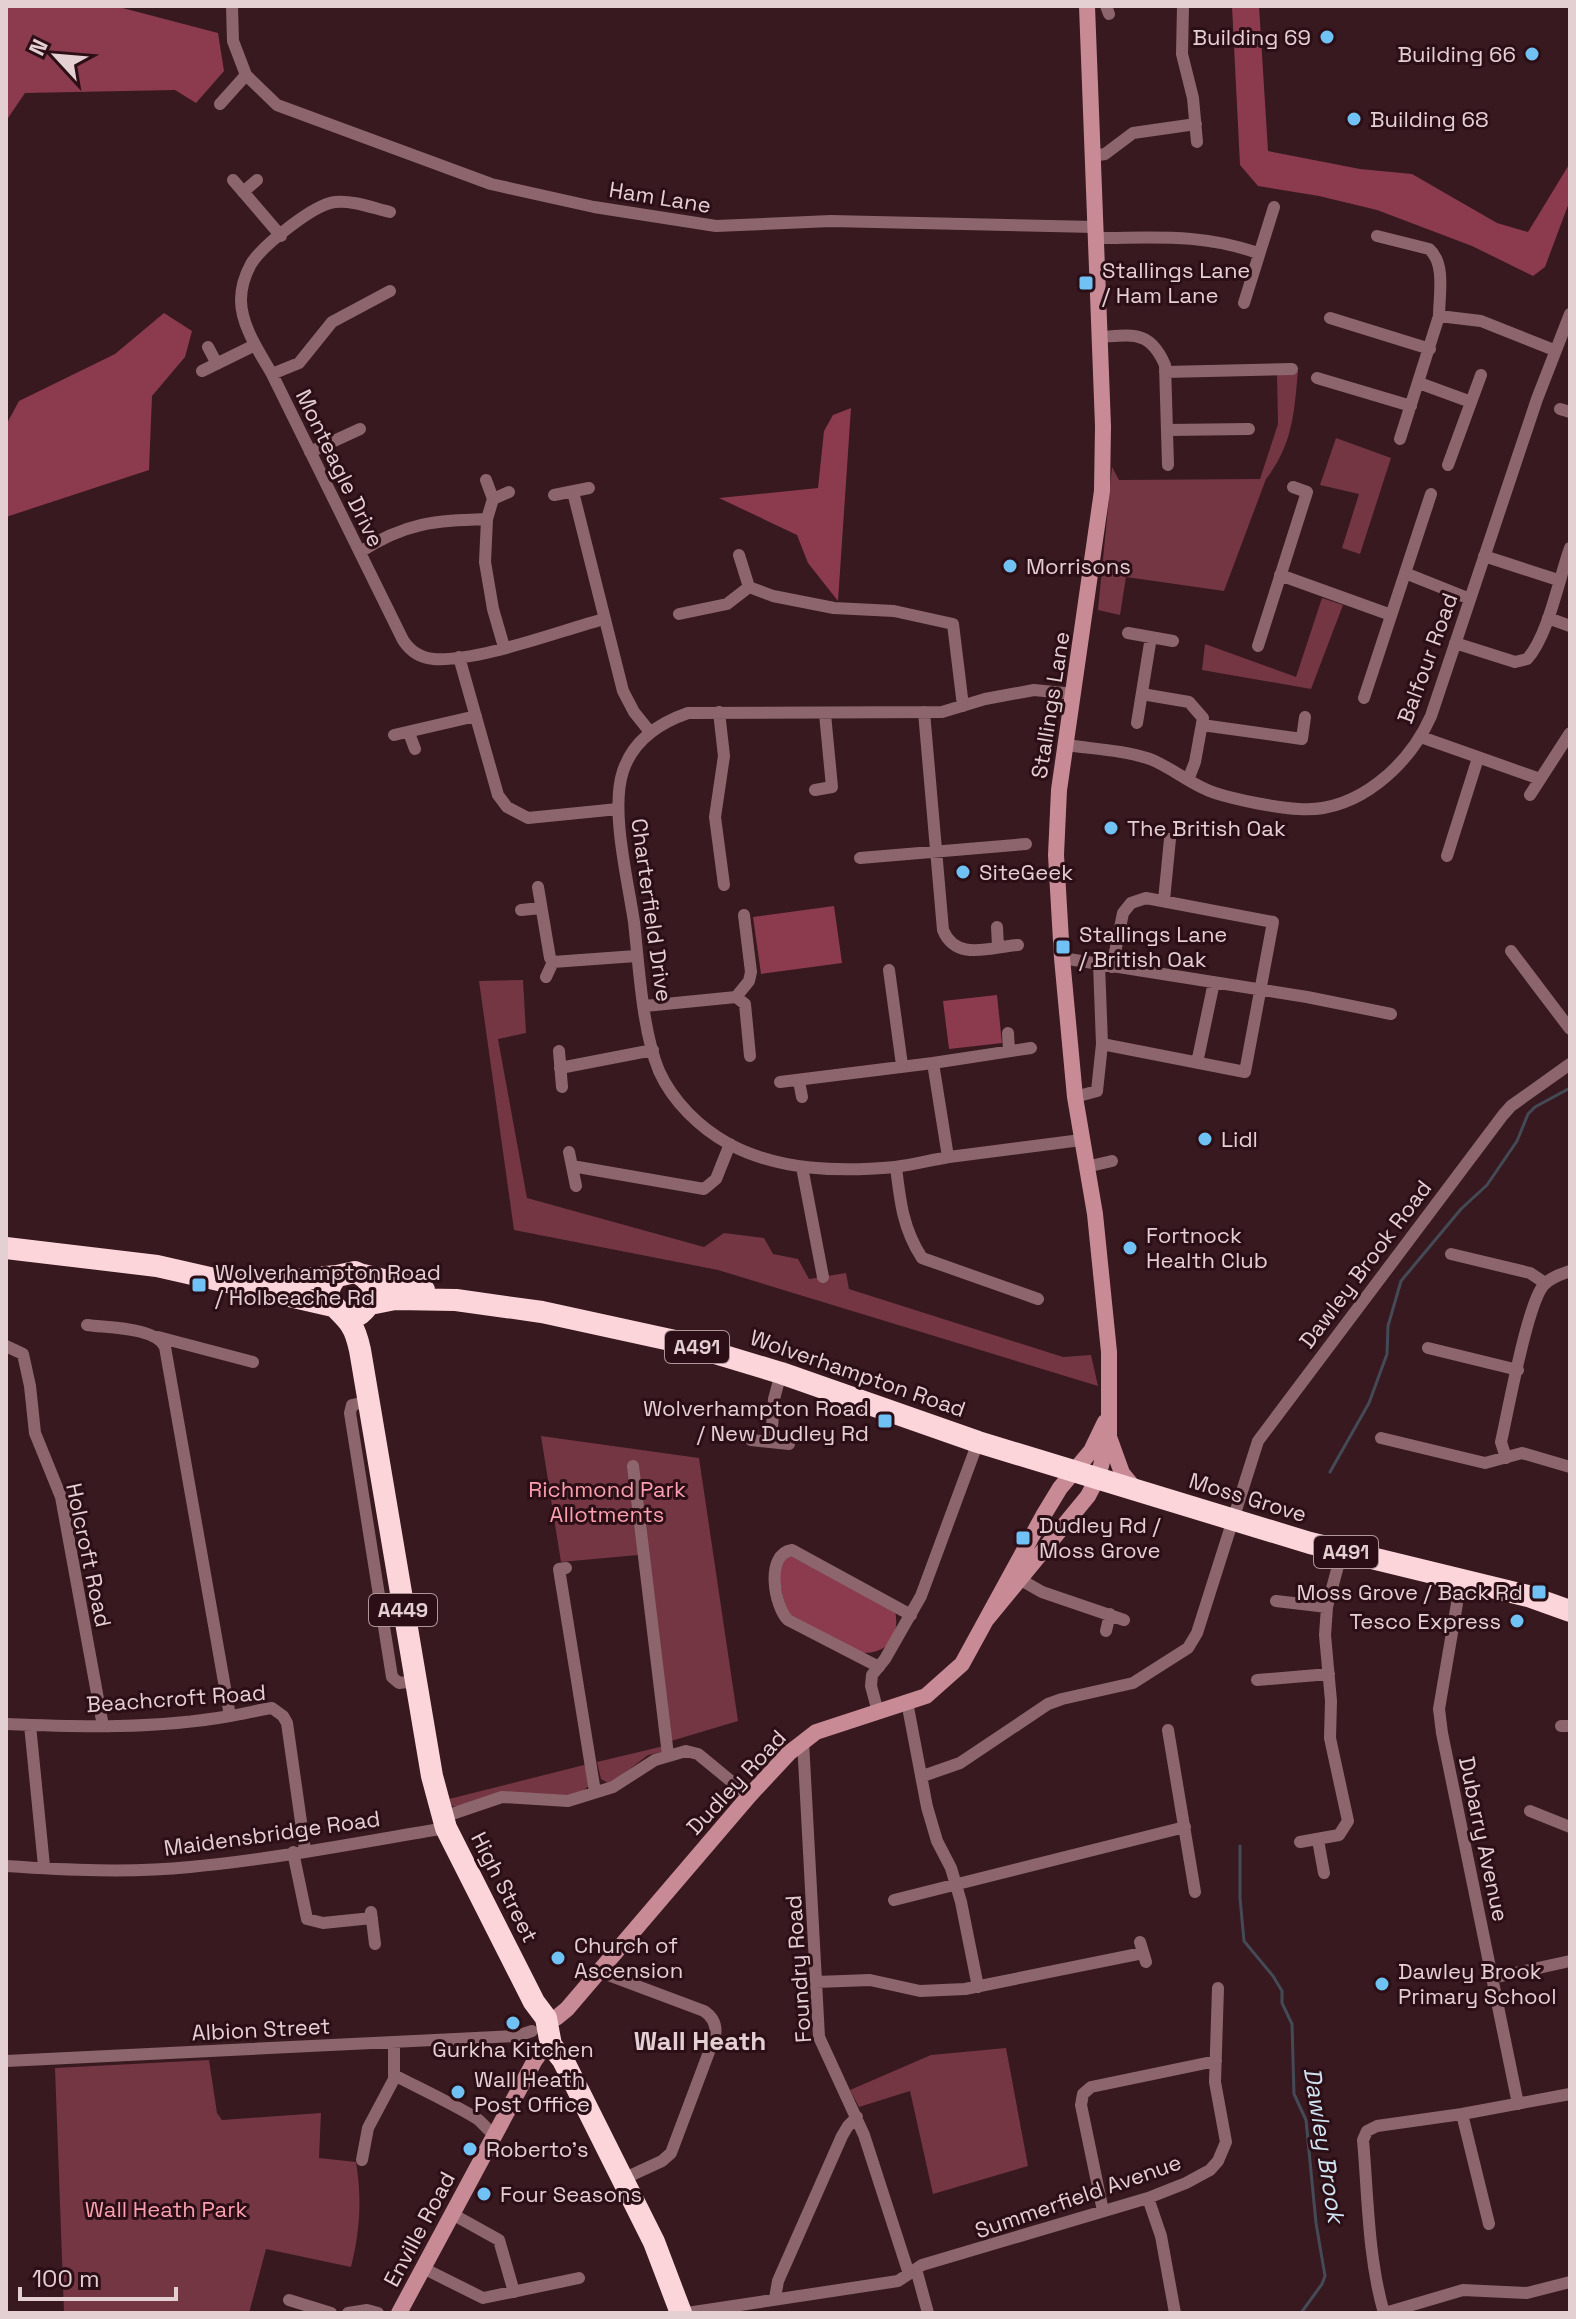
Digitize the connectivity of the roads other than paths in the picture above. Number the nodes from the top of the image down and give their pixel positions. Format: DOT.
graph roads {
  1 [pos="232,6"];
  2 [pos="1087,6"];
  3 [pos="1183,6"];
  4 [pos="246,75"];
  5 [pos="220,104"];
  6 [pos="1196,124"];
  7 [pos="1197,142"];
  8 [pos="1092,156"];
  9 [pos="233,180"];
  10 [pos="257,180"];
  11 [pos="243,192"];
  12 [pos="1274,207"];
  13 [pos="390,212"];
  14 [pos="1096,233"];
  15 [pos="281,236"];
  16 [pos="1377,236"];
  17 [pos="1258,253"];
  18 [pos="390,291"];
  19 [pos="1244,303"];
  20 [pos="1570,314"];
  21 [pos="1439,316"];
  22 [pos="1330,318"];
  23 [pos="1100,337"];
  24 [pos="255,345"];
  25 [pos="208,347"];
  26 [pos="1430,349"];
  27 [pos="1554,350"];
  28 [pos="217,364"];
  29 [pos="1292,369"];
  30 [pos="202,371"];
  31 [pos="1165,372"];
  32 [pos="272,374"];
  33 [pos="1481,375"];
  34 [pos="1317,378"];
  35 [pos="1419,383"];
  36 [pos="1471,402"];
  37 [pos="1411,406"];
  38 [pos="360,429"];
  39 [pos="1249,429"];
  40 [pos="1167,430"];
  41 [pos="1400,439"];
  42 [pos="310,452"];
  43 [pos="1168,465"];
  44 [pos="1448,465"];
  45 [pos="486,480"];
  46 [pos="1293,487"];
  47 [pos="589,488"];
  48 [pos="509,492"];
  49 [pos="573,492"];
  50 [pos="1431,494"];
  51 [pos="554,495"];
  52 [pos="493,499"];
  53 [pos="487,519"];
  54 [pos="1570,548"];
  55 [pos="360,552"];
  56 [pos="739,555"];
  57 [pos="1484,556"];
  58 [pos="1405,573"];
  59 [pos="1280,575"];
  60 [pos="1558,580"];
  61 [pos="749,587"];
  62 [pos="1470,599"];
  63 [pos="679,614"];
  64 [pos="1391,615"];
  65 [pos="1548,618"];
  66 [pos="604,619"];
  67 [pos="1570,626"];
  68 [pos="1128,633"];
  69 [pos="1151,637"];
  70 [pos="1173,641"];
  71 [pos="1455,643"];
  72 [pos="1258,646"];
  73 [pos="504,647"];
  74 [pos="459,657"];
  75 [pos="1074,694"];
  76 [pos="1142,694"];
  77 [pos="1364,698"];
  78 [pos="963,706"];
  79 [pos="719,712"];
  80 [pos="924,712"];
  81 [pos="825,714"];
  82 [pos="476,716"];
  83 [pos="1305,717"];
  84 [pos="1137,723"];
  85 [pos="1202,725"];
  86 [pos="650,732"];
  87 [pos="409,733"];
  88 [pos="1570,733"];
  89 [pos="394,735"];
  90 [pos="1421,737"];
  91 [pos="1066,745"];
  92 [pos="415,749"];
  93 [pos="1478,758"];
  94 [pos="1540,779"];
  95 [pos="1188,780"];
  96 [pos="815,790"];
  97 [pos="1530,795"];
  98 [pos="618,809"];
  99 [pos="1170,839"];
  100 [pos="1026,844"];
  101 [pos="935,853"];
  102 [pos="1447,856"];
  103 [pos="860,858"];
  104 [pos="724,885"];
  105 [pos="538,887"];
  106 [pos="1164,900"];
  107 [pos="541,908"];
  108 [pos="521,910"];
  109 [pos="744,915"];
  110 [pos="997,927"];
  111 [pos="1018,945"];
  112 [pos="998,946"];
  113 [pos="1511,951"];
  114 [pos="636,956"];
  115 [pos="1062,958"];
  116 [pos="553,962"];
  117 [pos="1105,966"];
  118 [pos="889,970"];
  119 [pos="546,977"];
  120 [pos="1214,982"];
  121 [pos="907,983"];
  122 [pos="891,985"];
  123 [pos="1260,990"];
  124 [pos="736,997"];
  125 [pos="645,1006"];
  126 [pos="1391,1014"];
  127 [pos="1570,1029"];
  128 [pos="1008,1033"];
  129 [pos="1102,1044"];
  130 [pos="1031,1048"];
  131 [pos="653,1050"];
  132 [pos="559,1051"];
  133 [pos="1009,1051"];
  134 [pos="750,1056"];
  135 [pos="933,1063"];
  136 [pos="1197,1063"];
  137 [pos="1570,1064"];
  138 [pos="902,1065"];
  139 [pos="560,1068"];
  140 [pos="799,1081"];
  141 [pos="780,1082"];
  142 [pos="562,1087"];
  143 [pos="802,1097"];
  144 [pos="1075,1097"];
  145 [pos="1081,1140"];
  146 [pos="730,1144"];
  147 [pos="569,1152"];
  148 [pos="948,1157"];
  149 [pos="1112,1161"];
  150 [pos="572,1166"];
  151 [pos="802,1167"];
  152 [pos="896,1167"];
  153 [pos="1086,1167"];
  154 [pos="576,1186"];
  155 [pos="1471,1242"];
  156 [pos="6,1248"];
  157 [pos="1451,1254"];
  158 [pos="1467,1258"];
  159 [pos="1570,1271"];
  160 [pos="363,1275"];
  161 [pos="337,1276"];
  162 [pos="823,1277"];
  163 [pos="1545,1283"];
  164 [pos="237,1284"];
  165 [pos="1038,1299"];
  166 [pos="456,1300"];
  167 [pos="369,1305"];
  168 [pos="337,1310"];
  169 [pos="87,1325"];
  170 [pos="158,1337"];
  171 [pos="12,1348"];
  172 [pos="1428,1348"];
  173 [pos="253,1362"];
  174 [pos="1518,1370"];
  175 [pos="781,1373"];
  176 [pos="369,1396"];
  177 [pos="1111,1409"];
  178 [pos="1109,1435"];
  179 [pos="1381,1437"];
  180 [pos="751,1440"];
  181 [pos="771,1442"];
  182 [pos="978,1442"];
  183 [pos="789,1444"];
  184 [pos="1506,1458"];
  185 [pos="1034,1459"];
  186 [pos="633,1466"];
  187 [pos="1570,1467"];
  188 [pos="1088,1474"];
  189 [pos="1136,1490"];
  190 [pos="1049,1505"];
  191 [pos="1232,1517"];
  192 [pos="1342,1551"];
  193 [pos="560,1569"];
  194 [pos="1021,1580"];
  195 [pos="1461,1580"];
  196 [pos="1276,1601"];
  197 [pos="1327,1607"];
  198 [pos="1570,1611"];
  199 [pos="1110,1614"];
  200 [pos="911,1615"];
  201 [pos="987,1619"];
  202 [pos="1124,1620"];
  203 [pos="1106,1631"];
  204 [pos="879,1667"];
  205 [pos="1329,1674"];
  206 [pos="1257,1680"];
  207 [pos="907,1702"];
  208 [pos="878,1712"];
  209 [pos="230,1716"];
  210 [pos="6,1724"];
  211 [pos="30,1725"];
  212 [pos="103,1726"];
  213 [pos="1168,1730"];
  214 [pos="803,1741"];
  215 [pos="668,1755"];
  216 [pos="923,1776"];
  217 [pos="595,1792"];
  218 [pos="749,1796"];
  219 [pos="1530,1811"];
  220 [pos="444,1822"];
  221 [pos="1185,1827"];
  222 [pos="1570,1827"];
  223 [pos="1318,1840"];
  224 [pos="1300,1842"];
  225 [pos="299,1851"];
  226 [pos="6,1866"];
  227 [pos="44,1866"];
  228 [pos="1324,1873"];
  229 [pos="956,1884"];
  230 [pos="1195,1892"];
  231 [pos="893,1899"];
  232 [pos="375,1944"];
  233 [pos="1143,1952"];
  234 [pos="1570,1961"];
  235 [pos="600,1972"];
  236 [pos="1492,1978"];
  237 [pos="816,1982"];
  238 [pos="978,1987"];
  239 [pos="1217,1987"];
  240 [pos="539,2025"];
  241 [pos="394,2043"];
  242 [pos="551,2045"];
  243 [pos="6,2061"];
  244 [pos="1216,2061"];
  245 [pos="394,2075"];
  246 [pos="1570,2094"];
  247 [pos="1518,2104"];
  248 [pos="1462,2114"];
  249 [pos="857,2117"];
  250 [pos="495,2134"];
  251 [pos="362,2160"];
  252 [pos="623,2179"];
  253 [pos="1148,2198"];
  254 [pos="1103,2211"];
  255 [pos="454,2215"];
  256 [pos="1489,2224"];
  257 [pos="423,2268"];
  258 [pos="912,2271"];
  259 [pos="579,2278"];
  260 [pos="1570,2282"];
  261 [pos="514,2292"];
  262 [pos="775,2298"];
  263 [pos="289,2300"];
  264 [pos="331,2313"];
  265 [pos="348,2313"];
  266 [pos="378,2313"];
  267 [pos="399,2313"];
  268 [pos="684,2313"];
  269 [pos="928,2313"];
  270 [pos="1175,2313"];
  271 [pos="1384,2313"];
  1 -- 4 [label="street"];
  2 -- 8 [label="main road, Stallings Lane"];
  3 -- 6 [label="street"];
  4 -- 5 [label="street"];
  4 -- 14 [label="street, Ham Lane"];
  6 -- 7 [label="street"];
  6 -- 8 [label="street"];
  8 -- 14 [label="main road, Stallings Lane"];
  9 -- 11 [label="street"];
  10 -- 11 [label="street"];
  11 -- 15 [label="street"];
  12 -- 17 [label="street"];
  13 -- 15 [label="street, Monteagle Drive"];
  14 -- 17 [label="street, Ham Lane"];
  14 -- 23 [label="main road, Stallings Lane"];
  15 -- 24 [label="street, Monteagle Drive"];
  16 -- 21 [label="street"];
  17 -- 19 [label="street"];
  18 -- 32 [label="street"];
  20 -- 27 [label="street, Balfour Road"];
  21 -- 26 [label="street"];
  21 -- 27 [label="street"];
  22 -- 26 [label="street"];
  23 -- 31 [label="street"];
  23 -- 75 [label="main road, Stallings Lane"];
  24 -- 28 [label="street"];
  24 -- 32 [label="street, Monteagle Drive"];
  25 -- 28 [label="street"];
  26 -- 35 [label="street"];
  27 -- 57 [label="street, Balfour Road"];
  28 -- 30 [label="street"];
  29 -- 31 [label="street"];
  31 -- 40 [label="street"];
  32 -- 42 [label="street, Monteagle Drive"];
  33 -- 36 [label="street"];
  34 -- 37 [label="street"];
  35 -- 36 [label="street"];
  35 -- 37 [label="street"];
  36 -- 44 [label="street"];
  37 -- 41 [label="street"];
  38 -- 42 [label="street"];
  39 -- 40 [label="street"];
  40 -- 43 [label="street"];
  42 -- 55 [label="street, Monteagle Drive"];
  45 -- 52 [label="street"];
  46 -- 59 [label="street"];
  47 -- 49 [label="street"];
  48 -- 52 [label="street"];
  49 -- 51 [label="street"];
  49 -- 66 [label="street"];
  50 -- 58 [label="street"];
  52 -- 53 [label="street"];
  53 -- 55 [label="street"];
  53 -- 73 [label="street"];
  54 -- 60 [label="street"];
  55 -- 74 [label="street, Monteagle Drive"];
  56 -- 61 [label="street"];
  57 -- 60 [label="street"];
  57 -- 62 [label="street, Balfour Road"];
  58 -- 62 [label="street"];
  58 -- 64 [label="street"];
  59 -- 64 [label="street"];
  59 -- 72 [label="street"];
  60 -- 65 [label="street"];
  61 -- 63 [label="street"];
  61 -- 78 [label="street"];
  62 -- 71 [label="street, Balfour Road"];
  64 -- 77 [label="street"];
  65 -- 67 [label="street"];
  65 -- 71 [label="street"];
  66 -- 73 [label="street, Monteagle Drive"];
  66 -- 86 [label="street"];
  68 -- 69 [label="street"];
  69 -- 70 [label="street"];
  69 -- 76 [label="street"];
  71 -- 90 [label="street, Balfour Road"];
  73 -- 74 [label="street, Monteagle Drive"];
  74 -- 82 [label="street"];
  75 -- 78 [label="street, Charterfield Drive"];
  75 -- 91 [label="main road, Stallings Lane"];
  76 -- 84 [label="street"];
  76 -- 85 [label="street"];
  78 -- 80 [label="street, Charterfield Drive"];
  79 -- 81 [label="street, Charterfield Drive"];
  79 -- 86 [label="street, Charterfield Drive"];
  79 -- 104 [label="street"];
  80 -- 81 [label="street, Charterfield Drive"];
  80 -- 101 [label="street"];
  81 -- 96 [label="street"];
  82 -- 87 [label="street"];
  82 -- 98 [label="street"];
  83 -- 85 [label="street"];
  85 -- 95 [label="street"];
  86 -- 98 [label="street, Charterfield Drive"];
  87 -- 89 [label="street"];
  87 -- 92 [label="street"];
  88 -- 94 [label="street"];
  90 -- 93 [label="street"];
  90 -- 95 [label="street, Balfour Road"];
  91 -- 95 [label="street, Balfour Road"];
  91 -- 115 [label="main road, Stallings Lane"];
  93 -- 94 [label="street"];
  93 -- 102 [label="street"];
  94 -- 97 [label="street"];
  98 -- 114 [label="street, Charterfield Drive"];
  99 -- 106 [label="street"];
  100 -- 101 [label="street"];
  101 -- 103 [label="street"];
  101 -- 112 [label="street"];
  105 -- 107 [label="street"];
  106 -- 117 [label="street"];
  106 -- 123 [label="street"];
  107 -- 108 [label="street"];
  107 -- 116 [label="street"];
  109 -- 124 [label="street"];
  110 -- 112 [label="street"];
  111 -- 112 [label="street"];
  113 -- 127 [label="street"];
  114 -- 116 [label="street"];
  114 -- 125 [label="street, Charterfield Drive"];
  115 -- 117 [label="street"];
  115 -- 144 [label="main road, Stallings Lane"];
  116 -- 119 [label="street"];
  117 -- 120 [label="street"];
  117 -- 129 [label="street"];
  118 -- 122 [label="street"];
  120 -- 123 [label="street"];
  120 -- 136 [label="street"];
  121 -- 122 [label="street"];
  122 -- 138 [label="street"];
  123 -- 126 [label="street"];
  123 -- 136 [label="street"];
  124 -- 125 [label="street"];
  124 -- 134 [label="street"];
  125 -- 131 [label="street, Charterfield Drive"];
  128 -- 133 [label="street"];
  129 -- 136 [label="street"];
  129 -- 144 [label="street"];
  130 -- 133 [label="street"];
  131 -- 139 [label="street"];
  131 -- 146 [label="street, Charterfield Drive"];
  132 -- 139 [label="street"];
  133 -- 135 [label="street"];
  135 -- 138 [label="street"];
  135 -- 148 [label="street"];
  137 -- 191 [label="street, Dawley Brook Road"];
  138 -- 140 [label="street"];
  139 -- 142 [label="street"];
  140 -- 141 [label="street"];
  140 -- 143 [label="street"];
  144 -- 145 [label="main road, Stallings Lane"];
  145 -- 148 [label="street, Charterfield Drive"];
  145 -- 153 [label="main road, Stallings Lane"];
  146 -- 150 [label="street"];
  146 -- 151 [label="street, Charterfield Drive"];
  147 -- 150 [label="street"];
  148 -- 152 [label="street, Charterfield Drive"];
  149 -- 153 [label="street"];
  150 -- 154 [label="street"];
  151 -- 152 [label="street, Charterfield Drive"];
  151 -- 162 [label="street"];
  152 -- 165 [label="street"];
  153 -- 177 [label="main road, Stallings Lane"];
  155 -- 158 [label="street"];
  156 -- 164 [label="highway"];
  157 -- 158 [label="street"];
  158 -- 163 [label="street"];
  159 -- 163 [label="street"];
  160 -- 161 [label="highway"];
  160 -- 166 [label="highway, Wolverhampton Road / A491"];
  160 -- 167 [label="highway"];
  161 -- 164 [label="highway"];
  161 -- 168 [label="highway"];
  163 -- 174 [label="street"];
  164 -- 168 [label="highway"];
  166 -- 167 [label="highway, Wolverhampton Road / A491"];
  166 -- 175 [label="highway, Wolverhampton Road / A491"];
  167 -- 168 [label="highway"];
  167 -- 176 [label="highway, A449"];
  168 -- 176 [label="highway, A449"];
  169 -- 170 [label="street"];
  170 -- 173 [label="street"];
  170 -- 209 [label="street"];
  171 -- 212 [label="street, Holcroft Road"];
  172 -- 174 [label="street"];
  174 -- 184 [label="street"];
  175 -- 181 [label="street"];
  175 -- 182 [label="highway, Wolverhampton Road / A491"];
  176 -- 220 [label="highway, A449"];
  177 -- 178 [label="main road, Stallings Lane"];
  177 -- 188 [label="main road, Stallings Lane"];
  178 -- 188 [label="main road, Stallings Lane"];
  178 -- 189 [label="main road"];
  179 -- 184 [label="street"];
  180 -- 181 [label="street"];
  181 -- 183 [label="street"];
  182 -- 185 [label="highway, Wolverhampton Road / A491"];
  182 -- 200 [label="street"];
  184 -- 187 [label="street"];
  185 -- 188 [label="highway, Wolverhampton Road / A491"];
  185 -- 190 [label="main road"];
  186 -- 215 [label="street"];
  188 -- 189 [label="highway, Moss Grove / A491"];
  188 -- 190 [label="main road, Dudley Road"];
  188 -- 194 [label="main road, Dudley Road"];
  189 -- 191 [label="highway, Moss Grove / A491"];
  190 -- 201 [label="main road, Dudley Road"];
  191 -- 192 [label="highway, Moss Grove / A491"];
  191 -- 216 [label="street, Dawley Brook Road"];
  192 -- 195 [label="highway, Moss Grove / A491"];
  192 -- 197 [label="street"];
  193 -- 217 [label="street"];
  194 -- 199 [label="street"];
  194 -- 201 [label="main road, Dudley Road"];
  195 -- 198 [label="highway, Moss Grove / A491"];
  195 -- 236 [label="street, Dubarry Avenue"];
  196 -- 197 [label="street"];
  197 -- 205 [label="street"];
  199 -- 202 [label="street"];
  199 -- 203 [label="street"];
  200 -- 204 [label="street"];
  200 -- 204 [label="street"];
  201 -- 207 [label="main road, Dudley Road"];
  204 -- 208 [label="street"];
  205 -- 206 [label="street"];
  205 -- 223 [label="street"];
  207 -- 208 [label="main road, Dudley Road"];
  207 -- 216 [label="street"];
  208 -- 214 [label="main road, Dudley Road"];
  209 -- 212 [label="street, Beachcroft Road"];
  209 -- 225 [label="street, Beachcroft Road"];
  210 -- 211 [label="street, Beachcroft Road"];
  211 -- 212 [label="street, Beachcroft Road"];
  211 -- 227 [label="street"];
  213 -- 221 [label="street"];
  214 -- 218 [label="main road, Dudley Road"];
  214 -- 237 [label="street, Foundry Road"];
  215 -- 217 [label="street, Maidensbridge Road"];
  215 -- 218 [label="street"];
  216 -- 229 [label="street"];
  217 -- 220 [label="street, Maidensbridge Road"];
  218 -- 235 [label="main road, Dudley Road"];
  219 -- 222 [label="street"];
  220 -- 225 [label="street, Maidensbridge Road"];
  220 -- 240 [label="highway, High Street / A449"];
  221 -- 229 [label="street"];
  221 -- 230 [label="street"];
  223 -- 224 [label="street"];
  223 -- 228 [label="street"];
  225 -- 227 [label="street, Maidensbridge Road"];
  225 -- 232 [label="street"];
  226 -- 227 [label="street, Maidensbridge Road"];
  229 -- 231 [label="street"];
  229 -- 238 [label="street"];
  233 -- 238 [label="street"];
  234 -- 236 [label="street"];
  235 -- 240 [label="main road, Dudley Road"];
  235 -- 252 [label="street"];
  236 -- 247 [label="street, Dubarry Avenue"];
  237 -- 238 [label="street"];
  237 -- 249 [label="street, Foundry Road"];
  239 -- 244 [label="street, Summerfield Avenue"];
  240 -- 241 [label="street, Albion Street"];
  240 -- 242 [label="highway, High Street / A449"];
  241 -- 243 [label="street, Albion Street"];
  241 -- 245 [label="street"];
  242 -- 250 [label="main road, Enville Road"];
  242 -- 252 [label="highway, High Street / A449"];
  244 -- 253 [label="street, Summerfield Avenue"];
  244 -- 254 [label="street"];
  245 -- 250 [label="street"];
  245 -- 251 [label="street"];
  246 -- 247 [label="street"];
  247 -- 248 [label="street"];
  248 -- 256 [label="street"];
  248 -- 271 [label="street"];
  249 -- 258 [label="street, Foundry Road"];
  249 -- 262 [label="street"];
  250 -- 255 [label="main road, Enville Road"];
  252 -- 268 [label="highway, High Street / A449"];
  253 -- 254 [label="street, Summerfield Avenue"];
  253 -- 270 [label="street"];
  254 -- 258 [label="street, Summerfield Avenue"];
  255 -- 257 [label="main road, Enville Road"];
  255 -- 261 [label="street"];
  257 -- 261 [label="street"];
  257 -- 267 [label="main road, Enville Road"];
  258 -- 262 [label="street"];
  258 -- 269 [label="street, Foundry Road"];
  259 -- 261 [label="street"];
  260 -- 271 [label="street"];
  262 -- 268 [label="street"];
  263 -- 264 [label="street"];
  265 -- 266 [label="street"];
}
